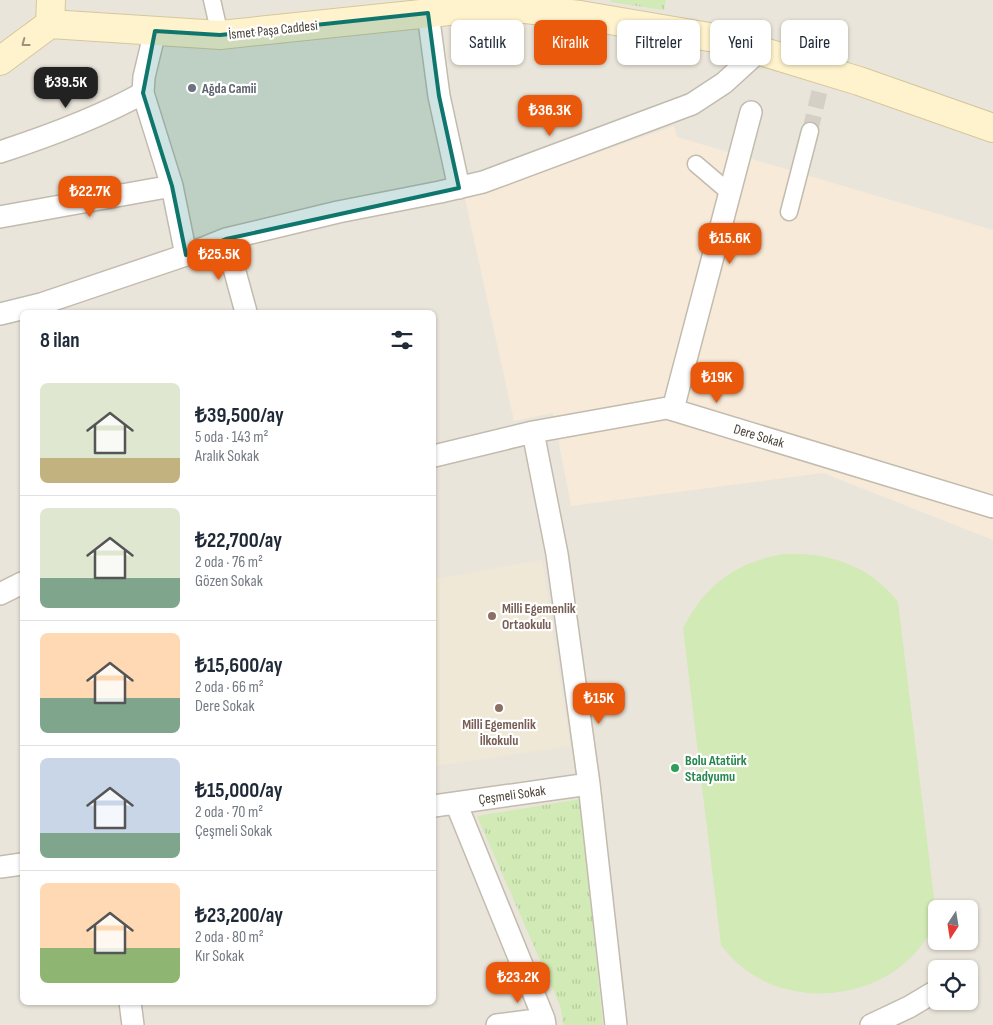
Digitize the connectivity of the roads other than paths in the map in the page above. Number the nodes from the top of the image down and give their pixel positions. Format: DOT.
graph roads {
  1 [pos="212,0"];
  2 [pos="50,12"];
  3 [pos="428,13"];
  4 [pos="155,31"];
  5 [pos="220,35"];
  6 [pos="710,37"];
  7 [pos="771,55"];
  8 [pos="0,61"];
  9 [pos="744,65"];
  10 [pos="143,93"];
  11 [pos="751,112"];
  12 [pos="993,128"];
  13 [pos="810,131"];
  14 [pos="0,152"];
  15 [pos="696,164"];
  16 [pos="172,186"];
  17 [pos="459,188"];
  18 [pos="730,193"];
  19 [pos="789,212"];
  20 [pos="0,217"];
  21 [pos="226,239"];
  22 [pos="186,254"];
  23 [pos="42,308"];
  24 [pos="28,310"];
  25 [pos="245,310"];
  26 [pos="20,311"];
  27 [pos="0,314"];
  28 [pos="673,409"];
  29 [pos="532,432"];
  30 [pos="436,456"];
  31 [pos="993,507"];
  32 [pos="20,584"];
  33 [pos="0,594"];
  34 [pos="590,784"];
  35 [pos="456,804"];
  36 [pos="436,806"];
  37 [pos="20,864"];
  38 [pos="0,867"];
  39 [pos="928,996"];
  40 [pos="130,1005"];
  41 [pos="544,1022"];
  42 [pos="132,1025"];
  43 [pos="497,1025"];
  44 [pos="616,1025"];
  45 [pos="871,1025"];
  1 -- 5 [label="street"];
  2 -- 4 [label="main road, İsmet Paşa Caddesi"];
  2 -- 8 [label="main road, one-way"];
  3 -- 5 [label="main road, İsmet Paşa Caddesi"];
  3 -- 6 [label="main road, İsmet Paşa Caddesi"];
  3 -- 17 [label="street"];
  4 -- 5 [label="main road, İsmet Paşa Caddesi"];
  4 -- 10 [label="street"];
  7 -- 12 [label="main road, İsmet Paşa Caddesi"];
  9 -- 17 [label="street"];
  10 -- 14 [label="street"];
  10 -- 16 [label="street"];
  11 -- 18 [label="street"];
  13 -- 19 [label="street"];
  15 -- 18 [label="street"];
  16 -- 20 [label="street"];
  16 -- 22 [label="street"];
  17 -- 21 [label="street"];
  18 -- 28 [label="street"];
  21 -- 22 [label="street"];
  21 -- 25 [label="street"];
  22 -- 23 [label="street"];
  23 -- 24 [label="street"];
  26 -- 27 [label="street"];
  28 -- 29 [label="street, Dere Sokak"];
  28 -- 31 [label="street, Dere Sokak"];
  29 -- 30 [label="street, Dere Sokak"];
  29 -- 34 [label="street"];
  32 -- 33 [label="street"];
  34 -- 35 [label="street, Çeşmeli Sokak"];
  34 -- 44 [label="street"];
  35 -- 36 [label="street, Çeşmeli Sokak"];
  35 -- 41 [label="street"];
  37 -- 38 [label="street"];
  39 -- 45 [label="street"];
  40 -- 42 [label="street"];
  41 -- 43 [label="street"];
}
